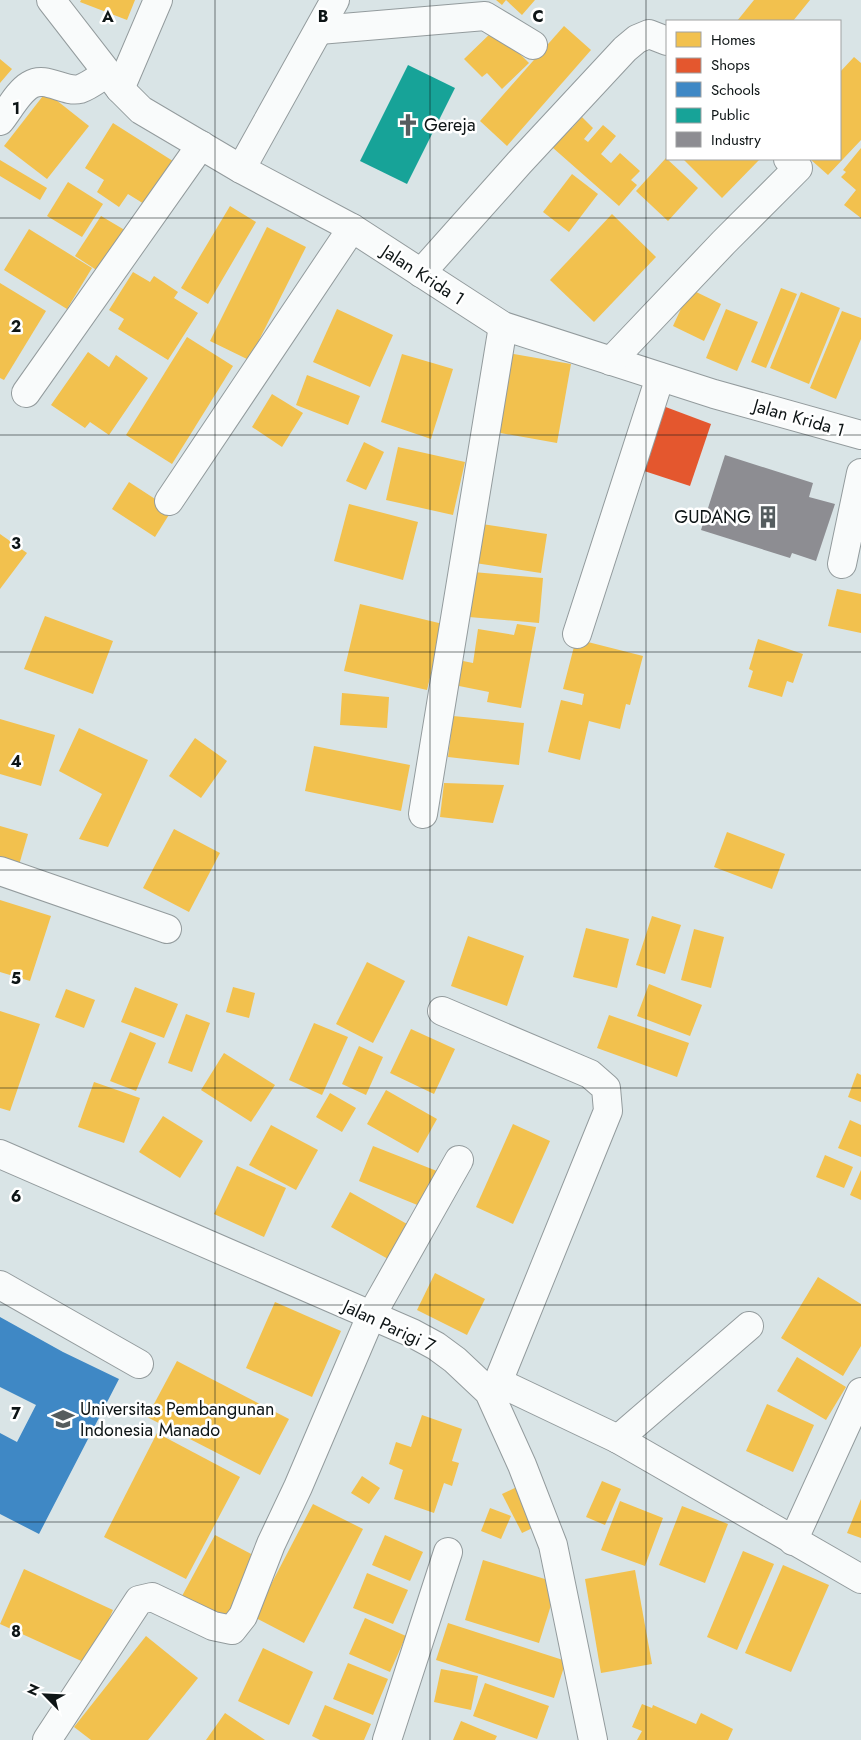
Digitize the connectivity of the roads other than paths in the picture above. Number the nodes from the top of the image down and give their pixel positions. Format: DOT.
graph roads {
  1 [pos="51,0"];
  2 [pos="158,0"];
  3 [pos="335,0"];
  4 [pos="319,30"];
  5 [pos="666,41"];
  6 [pos="533,45"];
  7 [pos="114,81"];
  8 [pos="0,121"];
  9 [pos="201,144"];
  10 [pos="789,160"];
  11 [pos="241,169"];
  12 [pos="352,228"];
  13 [pos="421,274"];
  14 [pos="504,326"];
  15 [pos="611,361"];
  16 [pos="660,377"];
  17 [pos="26,393"];
  18 [pos="861,436"];
  19 [pos="861,474"];
  20 [pos="169,501"];
  21 [pos="842,564"];
  22 [pos="577,634"];
  23 [pos="423,814"];
  24 [pos="0,871"];
  25 [pos="167,929"];
  26 [pos="442,1011"];
  27 [pos="0,1154"];
  28 [pos="459,1160"];
  29 [pos="0,1285"];
  30 [pos="371,1316"];
  31 [pos="749,1326"];
  32 [pos="139,1364"];
  33 [pos="493,1387"];
  34 [pos="861,1392"];
  35 [pos="618,1439"];
  36 [pos="793,1541"];
  37 [pos="448,1552"];
  38 [pos="861,1579"];
  39 [pos="47,1740"];
  40 [pos="388,1740"];
  41 [pos="593,1740"];
  1 -- 7 [label="street, Jalan Krida 1"];
  2 -- 7 [label="street"];
  3 -- 4 [label="street"];
  4 -- 6 [label="street"];
  4 -- 11 [label="street"];
  5 -- 13 [label="street"];
  7 -- 8 [label="street"];
  7 -- 9 [label="street, Jalan Krida 1"];
  9 -- 11 [label="street, Jalan Krida 1"];
  9 -- 17 [label="street"];
  10 -- 15 [label="street"];
  11 -- 12 [label="street, Jalan Krida 1"];
  12 -- 13 [label="street, Jalan Krida 1"];
  12 -- 20 [label="street"];
  13 -- 14 [label="street, Jalan Krida 1"];
  14 -- 15 [label="street, Jalan Krida 1"];
  14 -- 23 [label="street"];
  15 -- 16 [label="street, Jalan Krida 1"];
  16 -- 18 [label="street, Jalan Krida 1"];
  16 -- 22 [label="street"];
  19 -- 21 [label="street"];
  24 -- 25 [label="street"];
  26 -- 33 [label="street"];
  27 -- 30 [label="street, Jalan Parigi 7"];
  28 -- 30 [label="street"];
  29 -- 32 [label="street"];
  30 -- 33 [label="street, Jalan Parigi 7"];
  30 -- 39 [label="street"];
  31 -- 35 [label="street"];
  33 -- 35 [label="street"];
  33 -- 41 [label="street, Jalan Parigi 7"];
  34 -- 36 [label="street"];
  35 -- 36 [label="street"];
  36 -- 38 [label="street"];
  37 -- 40 [label="street"];
}
